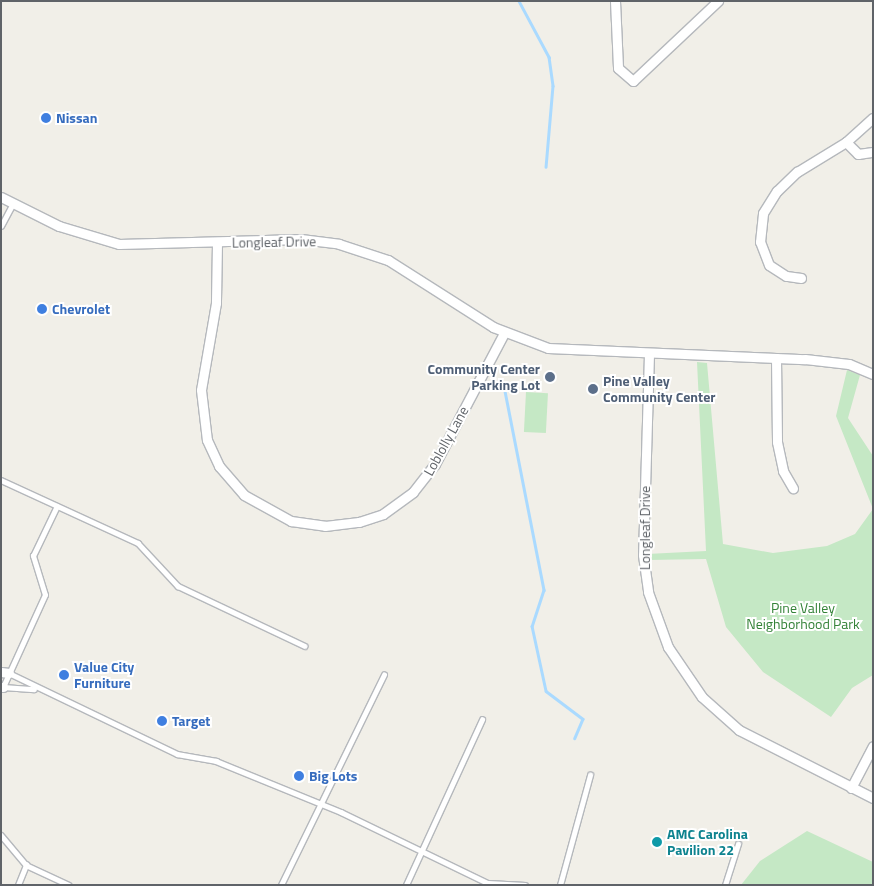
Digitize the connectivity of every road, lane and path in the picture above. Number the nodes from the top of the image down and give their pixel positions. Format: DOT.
graph roads {
  1 [pos="615,1"];
  2 [pos="718,1"];
  3 [pos="873,118"];
  4 [pos="846,142"];
  5 [pos="873,152"];
  6 [pos="1,197"];
  7 [pos="13,203"];
  8 [pos="1,226"];
  9 [pos="217,243"];
  10 [pos="801,278"];
  11 [pos="504,333"];
  12 [pos="649,354"];
  13 [pos="776,358"];
  14 [pos="873,374"];
  15 [pos="1,480"];
  16 [pos="793,488"];
  17 [pos="57,506"];
  18 [pos="306,646"];
  19 [pos="5,673"];
  20 [pos="384,675"];
  21 [pos="2,688"];
  22 [pos="36,689"];
  23 [pos="482,720"];
  24 [pos="873,746"];
  25 [pos="590,775"];
  26 [pos="851,788"];
  27 [pos="873,798"];
  28 [pos="318,806"];
  29 [pos="1,835"];
  30 [pos="738,844"];
  31 [pos="421,850"];
  32 [pos="26,865"];
  33 [pos="18,885"];
  34 [pos="69,885"];
  35 [pos="281,885"];
  36 [pos="406,885"];
  37 [pos="525,885"];
  38 [pos="560,885"];
  39 [pos="725,885"];
  1 -- 2 [label="street"];
  3 -- 4 [label="street"];
  4 -- 5 [label="street"];
  4 -- 10 [label="street"];
  6 -- 7 [label="street, Longleaf Drive"];
  7 -- 8 [label="lane"];
  7 -- 9 [label="street, Longleaf Drive"];
  9 -- 11 [label="street, Longleaf Drive"];
  9 -- 11 [label="street, Loblolly Lane"];
  11 -- 12 [label="street, Longleaf Drive"];
  12 -- 13 [label="street, Longleaf Drive"];
  12 -- 26 [label="street, Longleaf Drive"];
  13 -- 14 [label="street, Longleaf Drive"];
  13 -- 16 [label="street"];
  15 -- 17 [label="lane"];
  17 -- 18 [label="lane"];
  17 -- 19 [label="lane"];
  19 -- 21 [label="lane"];
  19 -- 22 [label="lane"];
  20 -- 28 [label="lane"];
  21 -- 22 [label="lane"];
  22 -- 28 [label="lane"];
  23 -- 31 [label="lane"];
  24 -- 26 [label="street"];
  25 -- 38 [label="lane"];
  26 -- 27 [label="street, Longleaf Drive"];
  28 -- 31 [label="lane"];
  28 -- 35 [label="lane"];
  29 -- 32 [label="lane"];
  30 -- 39 [label="lane"];
  31 -- 36 [label="lane"];
  31 -- 37 [label="lane"];
  32 -- 33 [label="lane"];
  32 -- 34 [label="lane"];
}
